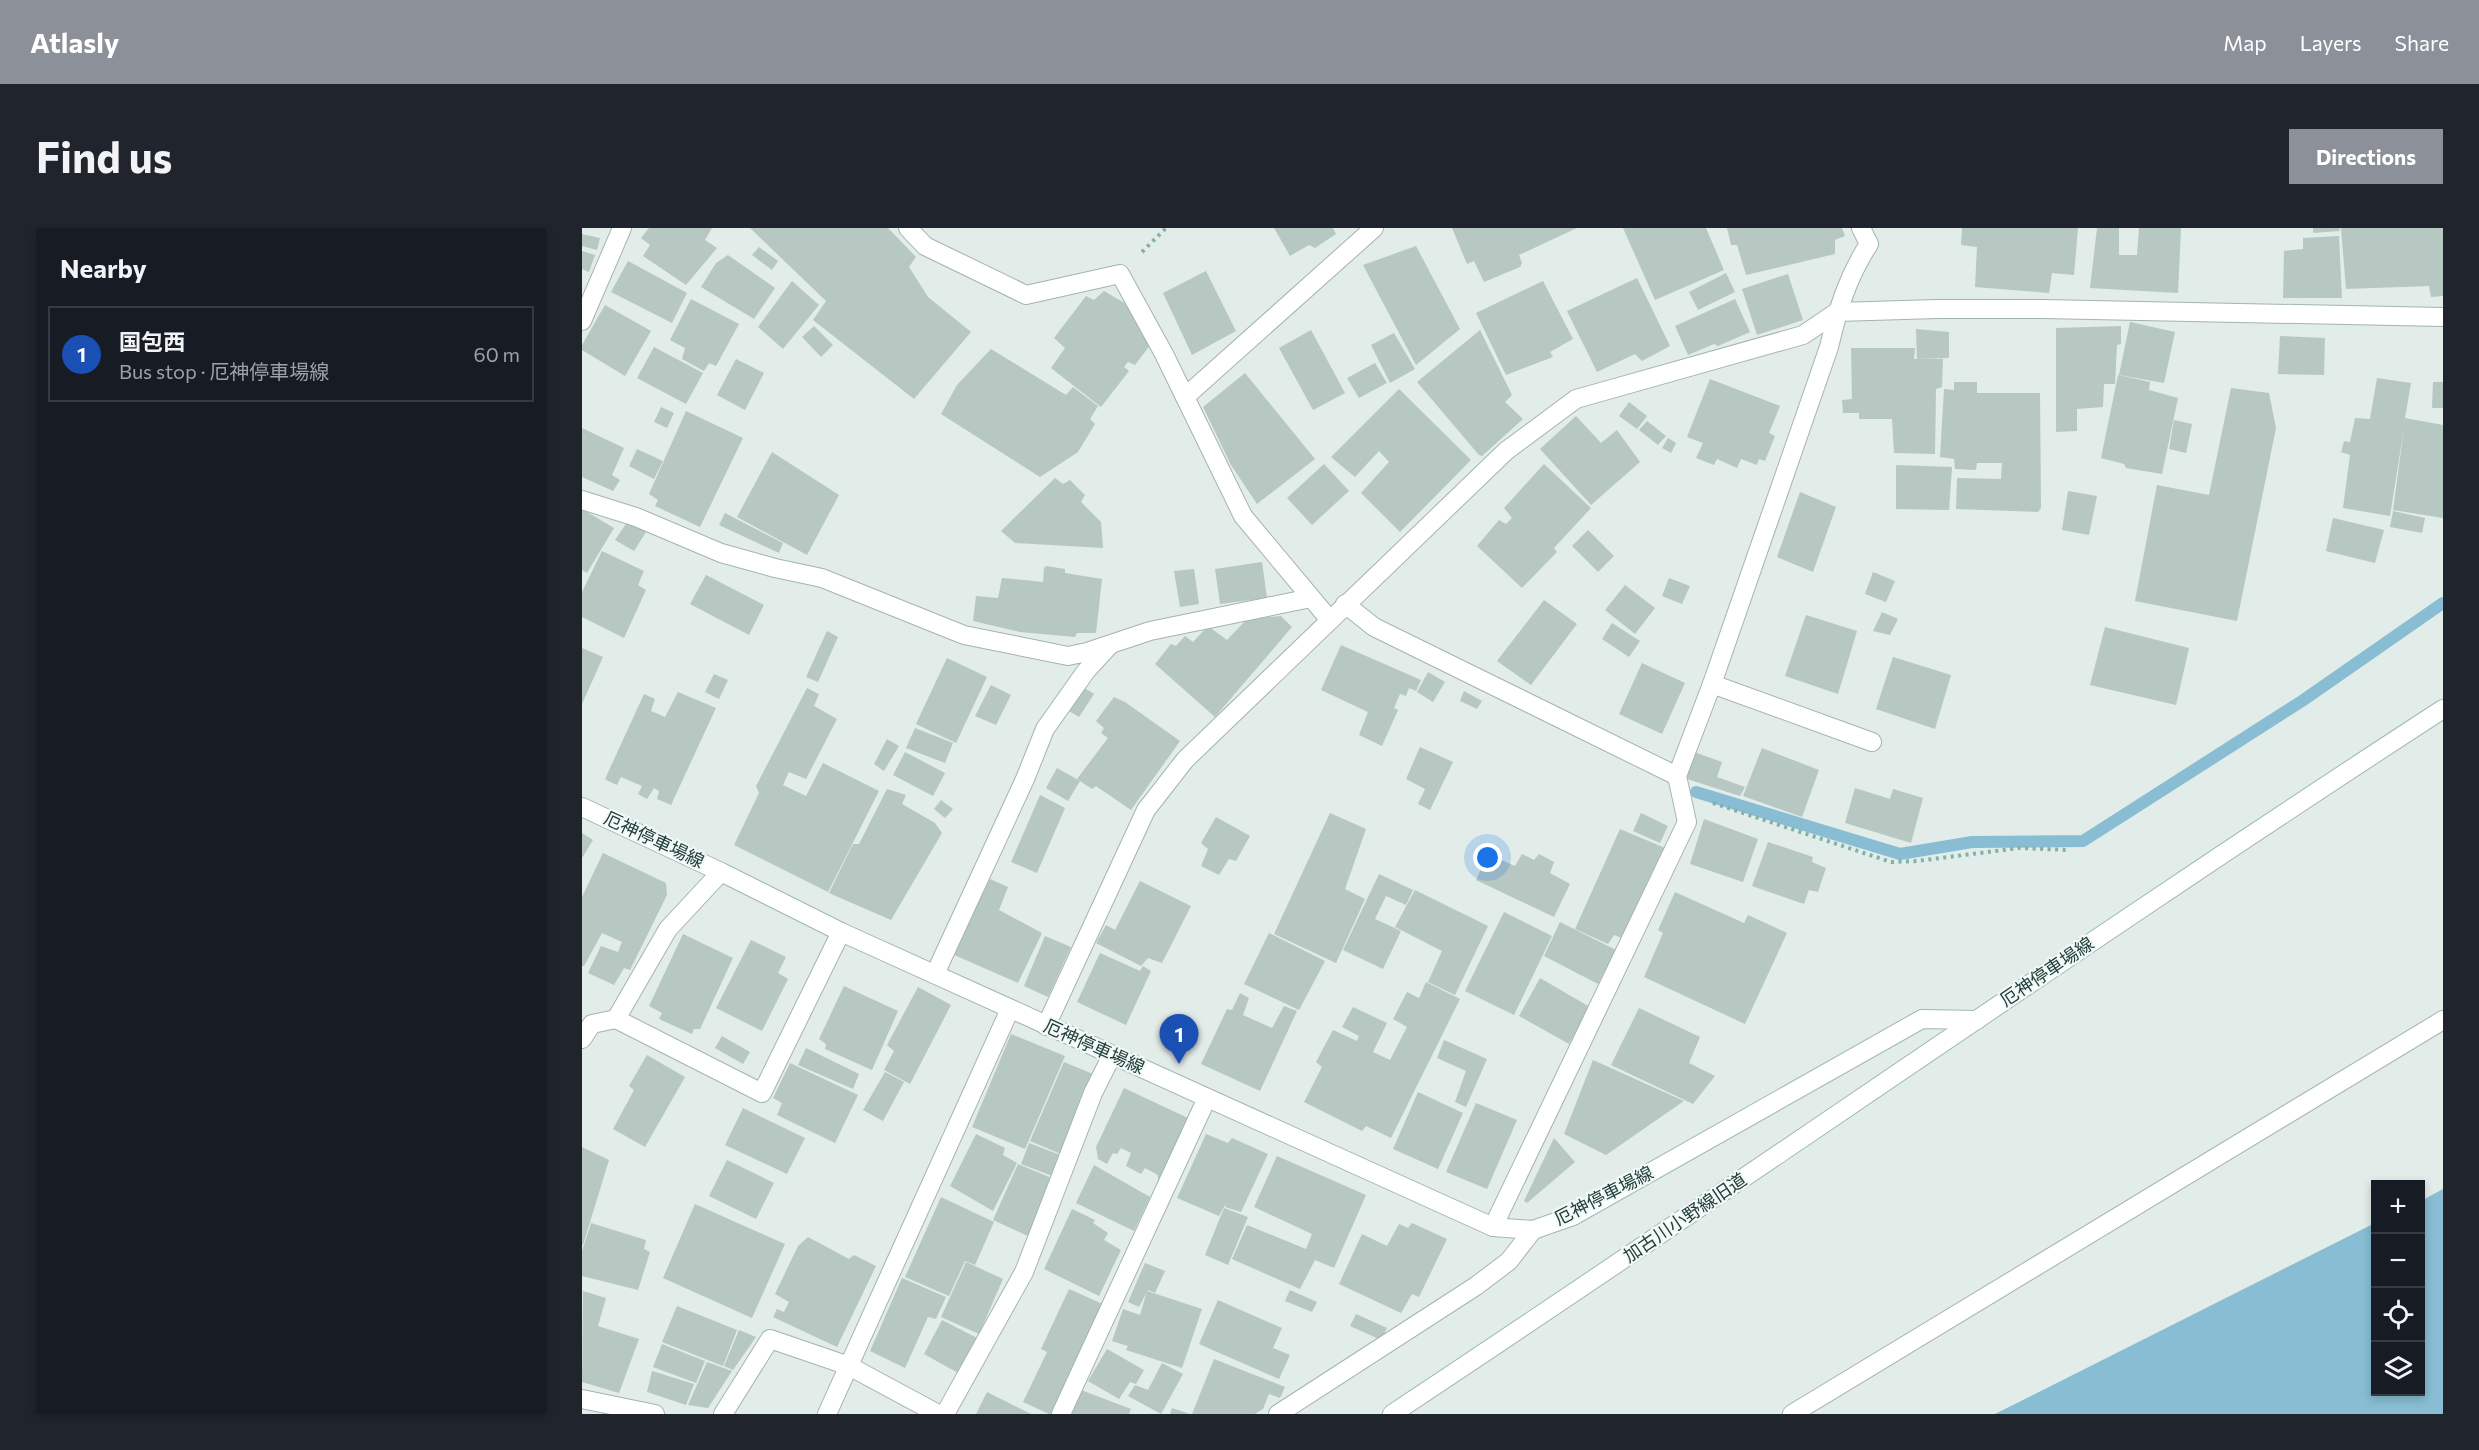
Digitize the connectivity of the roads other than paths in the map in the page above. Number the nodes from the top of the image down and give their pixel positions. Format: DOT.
graph roads {
  1 [pos="622,228"];
  2 [pos="908,228"];
  3 [pos="1374,228"];
  4 [pos="1869,234"];
  5 [pos="1837,312"];
  6 [pos="2443,317"];
  7 [pos="582,321"];
  8 [pos="1185,397"];
  9 [pos="582,500"];
  10 [pos="1311,598"];
  11 [pos="1345,604"];
  12 [pos="1329,619"];
  13 [pos="1113,642"];
  14 [pos="1712,684"];
  15 [pos="2443,709"];
  16 [pos="1872,742"];
  17 [pos="1677,776"];
  18 [pos="582,807"];
  19 [pos="721,872"];
  20 [pos="841,932"];
  21 [pos="935,974"];
  22 [pos="1010,1009"];
  23 [pos="616,1019"];
  24 [pos="1977,1020"];
  25 [pos="2443,1020"];
  26 [pos="1046,1026"];
  27 [pos="582,1039"];
  28 [pos="1112,1055"];
  29 [pos="1207,1098"];
  30 [pos="1492,1227"];
  31 [pos="1533,1230"];
  32 [pos="849,1366"];
  33 [pos="582,1399"];
  34 [pos="655,1414"];
  35 [pos="723,1414"];
  36 [pos="826,1414"];
  37 [pos="938,1414"];
  38 [pos="945,1414"];
  39 [pos="1061,1414"];
  40 [pos="1278,1414"];
  41 [pos="1392,1414"];
  42 [pos="1792,1414"];
  1 -- 7 [label="street"];
  2 -- 8 [label="street"];
  3 -- 8 [label="street"];
  4 -- 5 [label="street"];
  5 -- 6 [label="street"];
  5 -- 11 [label="street"];
  5 -- 14 [label="street"];
  8 -- 10 [label="street"];
  9 -- 13 [label="street"];
  10 -- 12 [label="street"];
  10 -- 13 [label="street"];
  11 -- 12 [label="street"];
  11 -- 17 [label="street"];
  12 -- 26 [label="street"];
  13 -- 21 [label="street"];
  14 -- 16 [label="street"];
  14 -- 17 [label="street"];
  15 -- 24 [label="street, 厄神停車場線"];
  17 -- 30 [label="street"];
  18 -- 19 [label="street, 厄神停車場線"];
  19 -- 20 [label="street, 厄神停車場線"];
  19 -- 23 [label="street"];
  20 -- 21 [label="street, 厄神停車場線"];
  20 -- 23 [label="street"];
  21 -- 22 [label="street, 厄神停車場線"];
  22 -- 26 [label="street, 厄神停車場線"];
  22 -- 32 [label="street"];
  23 -- 27 [label="street"];
  24 -- 31 [label="street, 厄神停車場線"];
  24 -- 41 [label="street, 加古川小野線旧道"];
  25 -- 42 [label="street"];
  26 -- 28 [label="street, 厄神停車場線"];
  28 -- 29 [label="street, 厄神停車場線"];
  28 -- 38 [label="street"];
  29 -- 30 [label="street, 厄神停車場線"];
  29 -- 39 [label="street"];
  30 -- 31 [label="street, 厄神停車場線"];
  31 -- 40 [label="street"];
  32 -- 35 [label="street"];
  32 -- 36 [label="street"];
  32 -- 37 [label="street"];
  33 -- 34 [label="street"];
}
